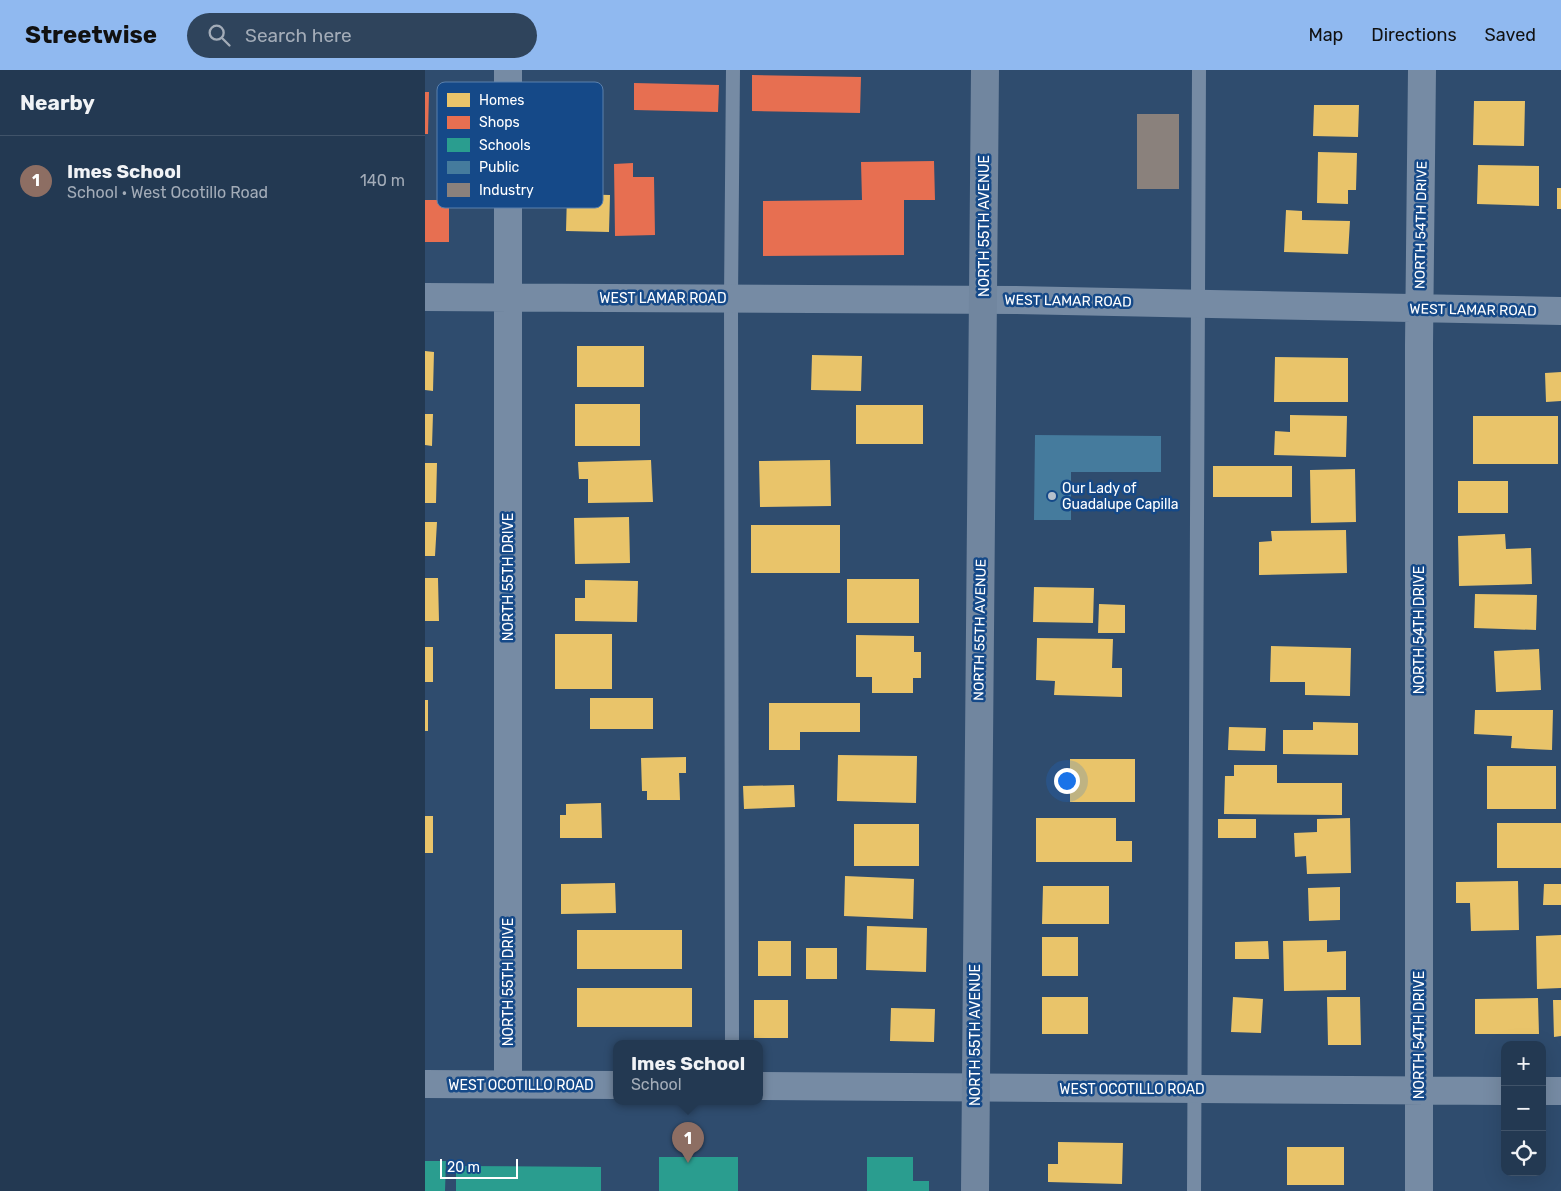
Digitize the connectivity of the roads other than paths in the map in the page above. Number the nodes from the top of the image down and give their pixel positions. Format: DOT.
graph roads {
  1 [pos="733,70"];
  2 [pos="985,70"];
  3 [pos="1199,70"];
  4 [pos="1422,70"];
  5 [pos="508,208"];
  6 [pos="425,297"];
  7 [pos="508,298"];
  8 [pos="731,298"];
  9 [pos="983,300"];
  10 [pos="1198,304"];
  11 [pos="1420,309"];
  12 [pos="1561,311"];
  13 [pos="732,1040"];
  14 [pos="425,1084"];
  15 [pos="508,1084"];
  16 [pos="613,1085"];
  17 [pos="763,1086"];
  18 [pos="975,1088"];
  19 [pos="1194,1089"];
  20 [pos="1419,1091"];
  21 [pos="1501,1091"];
  22 [pos="1546,1091"];
  23 [pos="1561,1091"];
  24 [pos="975,1191"];
  25 [pos="1194,1191"];
  26 [pos="1419,1191"];
  1 -- 8 [label="lane"];
  2 -- 9 [label="street, NORTH 55TH AVENUE"];
  3 -- 10 [label="lane"];
  4 -- 11 [label="street, NORTH 54TH DRIVE"];
  5 -- 7 [label="street, NORTH 55TH DRIVE"];
  6 -- 7 [label="street, WEST LAMAR ROAD"];
  7 -- 8 [label="street, WEST LAMAR ROAD"];
  7 -- 15 [label="street, NORTH 55TH DRIVE"];
  8 -- 9 [label="street, WEST LAMAR ROAD"];
  8 -- 13 [label="lane"];
  9 -- 10 [label="street, WEST LAMAR ROAD"];
  9 -- 18 [label="street, NORTH 55TH AVENUE"];
  10 -- 11 [label="street, WEST LAMAR ROAD"];
  10 -- 19 [label="lane"];
  11 -- 12 [label="street, WEST LAMAR ROAD"];
  11 -- 20 [label="street, NORTH 54TH DRIVE"];
  14 -- 15 [label="street, WEST OCOTILLO ROAD"];
  15 -- 16 [label="street, WEST OCOTILLO ROAD"];
  17 -- 18 [label="street, WEST OCOTILLO ROAD"];
  18 -- 19 [label="street, WEST OCOTILLO ROAD"];
  18 -- 24 [label="street, NORTH 55TH AVENUE"];
  19 -- 20 [label="street, WEST OCOTILLO ROAD"];
  19 -- 25 [label="lane"];
  20 -- 21 [label="street, WEST OCOTILLO ROAD"];
  20 -- 26 [label="street, NORTH 54TH DRIVE"];
  22 -- 23 [label="street"];
}
